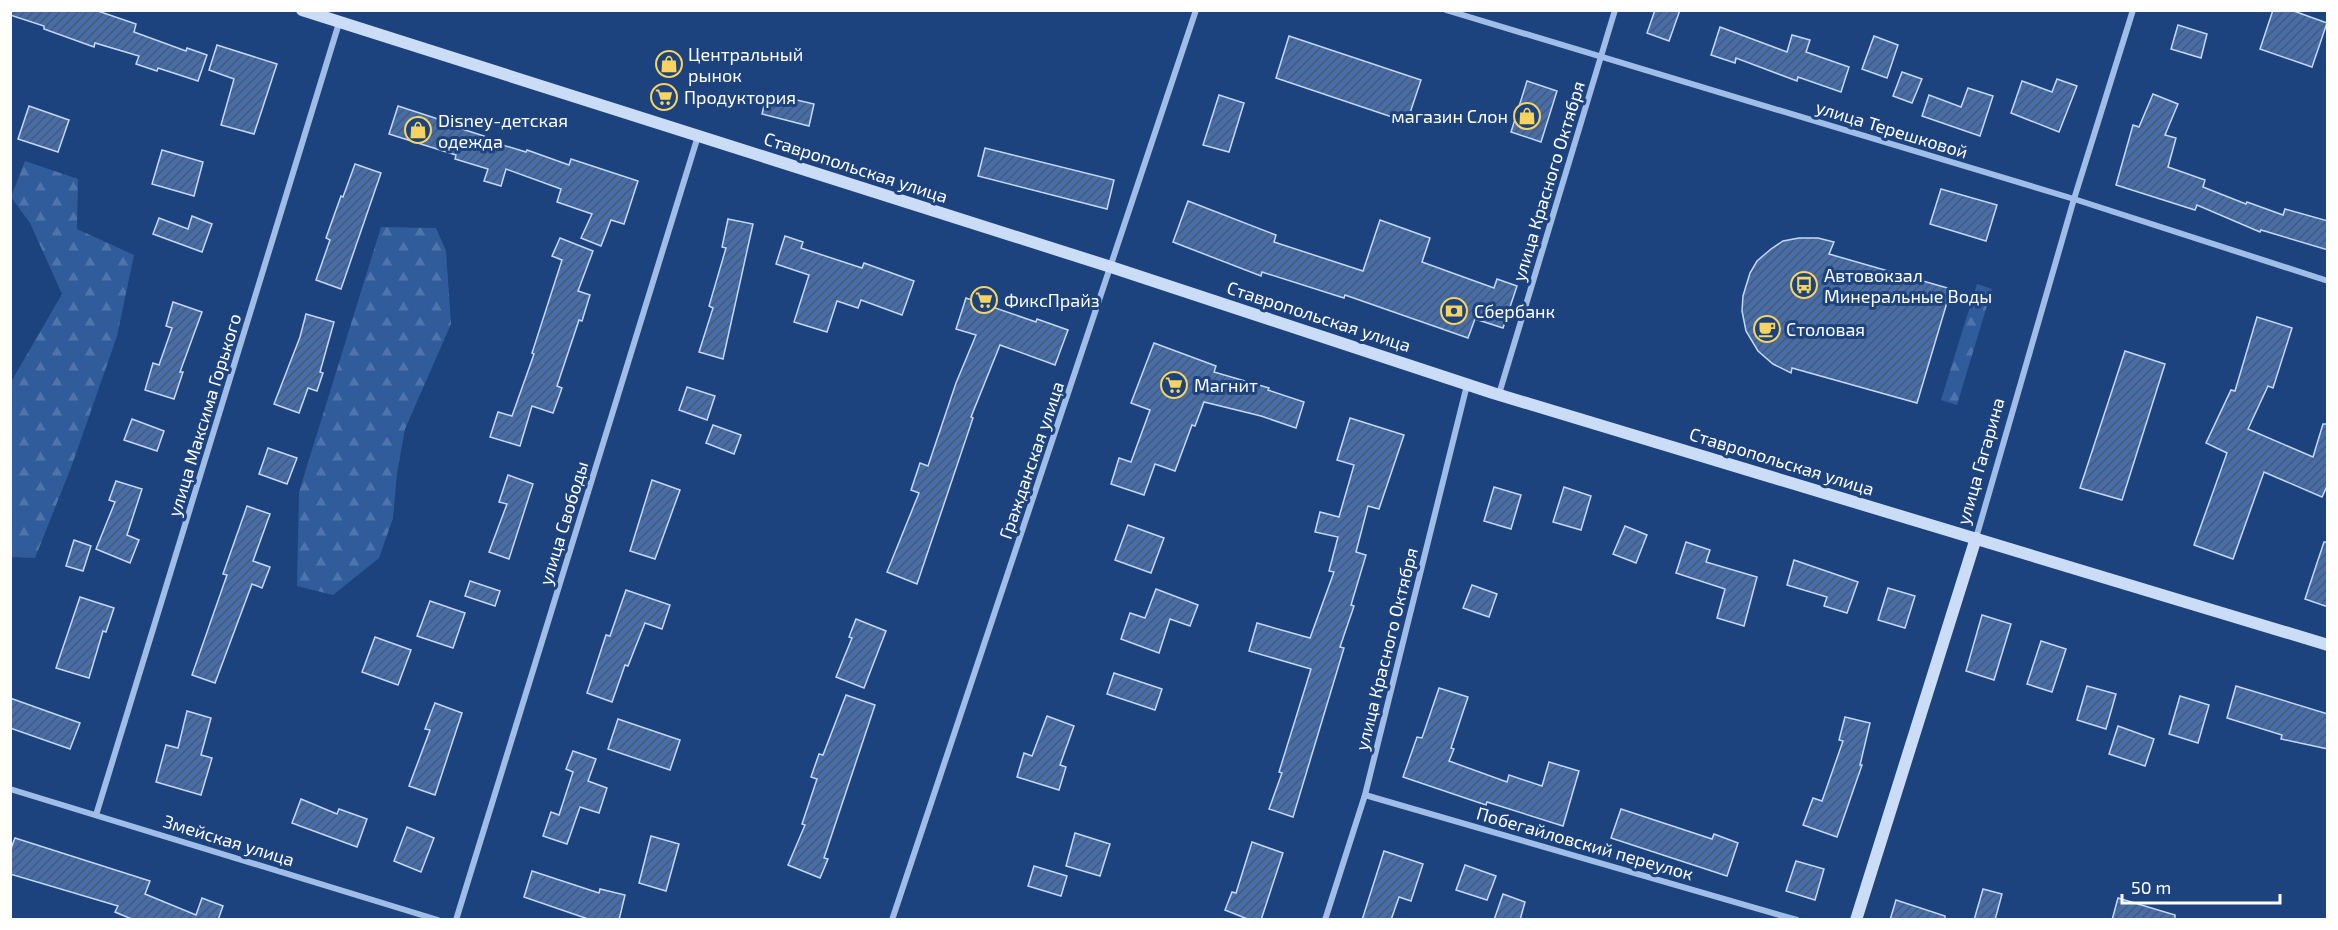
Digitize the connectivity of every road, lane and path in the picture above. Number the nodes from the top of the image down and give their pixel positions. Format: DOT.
graph roads {
  1 [pos="302,10"];
  2 [pos="1196,10"];
  3 [pos="1446,10"];
  4 [pos="1615,10"];
  5 [pos="2133,10"];
  6 [pos="339,23"];
  7 [pos="1601,58"];
  8 [pos="698,136"];
  9 [pos="2074,199"];
  10 [pos="1112,267"];
  11 [pos="2328,281"];
  12 [pos="1467,384"];
  13 [pos="1499,394"];
  14 [pos="1976,538"];
  15 [pos="2328,645"];
  16 [pos="10,789"];
  17 [pos="1365,795"];
  18 [pos="96,815"];
  19 [pos="438,920"];
  20 [pos="456,920"];
  21 [pos="892,920"];
  22 [pos="1325,920"];
  23 [pos="1797,920"];
  24 [pos="1856,920"];
  1 -- 6 [label="street, Ставропольская улица"];
  2 -- 10 [label="street, Гражданская улица"];
  3 -- 7 [label="street, улица Терешковой"];
  4 -- 7 [label="street, улица Красного Октября"];
  5 -- 9 [label="street, улица Гагарина"];
  6 -- 8 [label="street, Ставропольская улица"];
  6 -- 18 [label="street, улица Максима Горького"];
  7 -- 9 [label="street, улица Терешковой"];
  7 -- 13 [label="street, улица Красного Октября"];
  8 -- 10 [label="street, Ставропольская улица"];
  8 -- 20 [label="street, улица Свободы"];
  9 -- 11 [label="street, улица Терешковой"];
  9 -- 14 [label="street, улица Гагарина"];
  10 -- 12 [label="street, Ставропольская улица"];
  10 -- 21 [label="street, Гражданская улица"];
  12 -- 13 [label="street, Ставропольская улица"];
  12 -- 17 [label="street, улица Красного Октября"];
  13 -- 14 [label="street, Ставропольская улица"];
  14 -- 15 [label="street, Ставропольская улица"];
  14 -- 24 [label="street, улица Гагарина"];
  16 -- 18 [label="street, Змейская улица"];
  17 -- 22 [label="street, улица Красного Октября"];
  17 -- 23 [label="street, Побегайловский переулок"];
  18 -- 19 [label="street, Змейская улица"];
}
